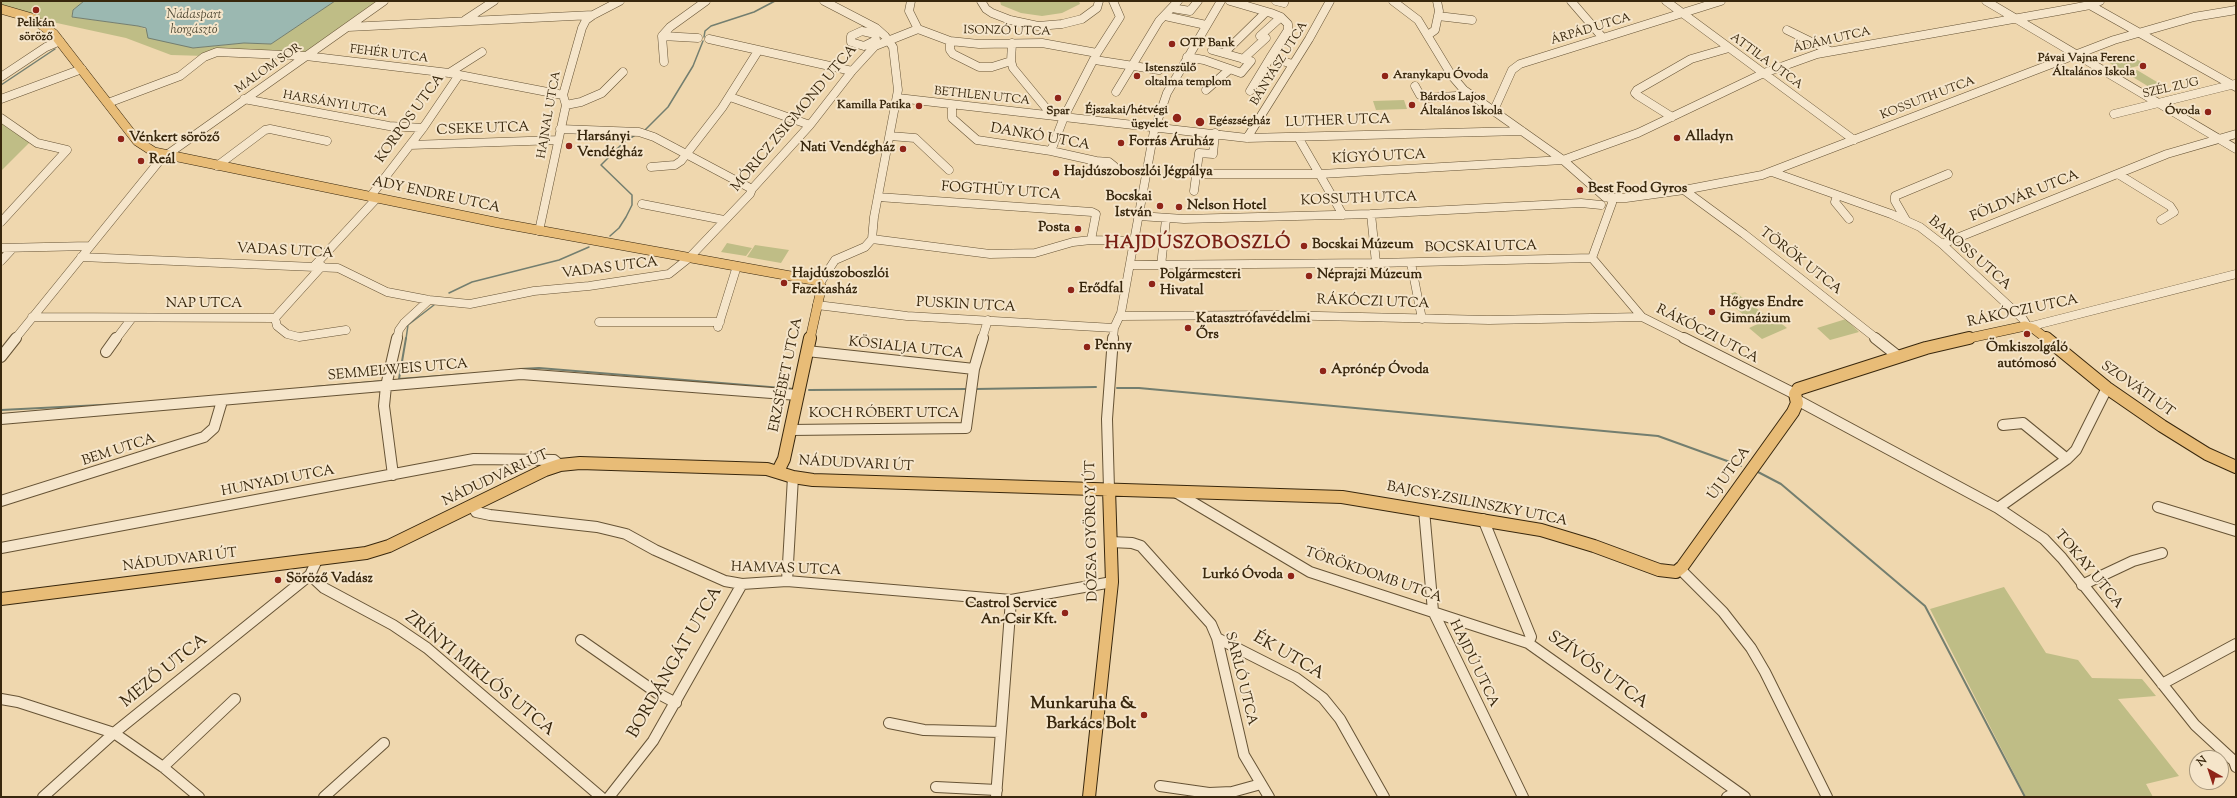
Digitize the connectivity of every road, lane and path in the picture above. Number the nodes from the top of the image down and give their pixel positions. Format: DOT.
graph roads {
  1 [pos="384,1"];
  2 [pos="494,1"];
  3 [pos="620,1"];
  4 [pos="706,1"];
  5 [pos="824,1"];
  6 [pos="911,1"];
  7 [pos="981,1"];
  8 [pos="1099,1"];
  9 [pos="1113,1"];
  10 [pos="1178,1"];
  11 [pos="1198,1"];
  12 [pos="1222,1"];
  13 [pos="1230,1"];
  14 [pos="1276,1"];
  15 [pos="1330,1"];
  16 [pos="1393,1"];
  17 [pos="1437,1"];
  18 [pos="1570,1"];
  19 [pos="1666,1"];
  20 [pos="1720,1"];
  21 [pos="1986,1"];
  22 [pos="2083,1"];
  23 [pos="2100,1"];
  24 [pos="1284,3"];
  25 [pos="2090,5"];
  26 [pos="1172,8"];
  27 [pos="1,9"];
  28 [pos="2236,10"];
  29 [pos="1266,12"];
  30 [pos="1683,14"];
  31 [pos="592,15"];
  32 [pos="1165,16"];
  33 [pos="1438,16"];
  34 [pos="1281,17"];
  35 [pos="2015,18"];
  36 [pos="1472,20"];
  37 [pos="465,21"];
  38 [pos="1206,25"];
  39 [pos="348,27"];
  40 [pos="918,28"];
  41 [pos="1787,30"];
  42 [pos="2139,32"];
  43 [pos="1428,35"];
  44 [pos="662,36"];
  45 [pos="698,38"];
  46 [pos="1603,38"];
  47 [pos="709,40"];
  48 [pos="889,40"];
  49 [pos="60,41"];
  50 [pos="950,41"];
  51 [pos="1012,43"];
  52 [pos="1729,48"];
  53 [pos="1212,50"];
  54 [pos="758,51"];
  55 [pos="1830,51"];
  56 [pos="482,52"];
  57 [pos="1224,53"];
  58 [pos="2077,55"];
  59 [pos="306,56"];
  60 [pos="1096,57"];
  61 [pos="1187,57"];
  62 [pos="1270,58"];
  63 [pos="1243,59"];
  64 [pos="1011,61"];
  65 [pos="664,62"];
  66 [pos="1293,64"];
  67 [pos="1130,66"];
  68 [pos="1,68"];
  69 [pos="12,69"];
  70 [pos="1230,69"];
  71 [pos="82,70"];
  72 [pos="1159,70"];
  73 [pos="852,71"];
  74 [pos="623,72"];
  75 [pos="449,73"];
  76 [pos="1764,73"];
  77 [pos="459,74"];
  78 [pos="1,77"];
  79 [pos="2235,85"];
  80 [pos="1415,86"];
  81 [pos="1206,90"];
  82 [pos="1250,91"];
  83 [pos="1116,92"];
  84 [pos="563,95"];
  85 [pos="1470,95"];
  86 [pos="730,97"];
  87 [pos="898,98"];
  88 [pos="1,99"];
  89 [pos="244,99"];
  90 [pos="108,103"];
  91 [pos="2158,103"];
  92 [pos="566,105"];
  93 [pos="952,106"];
  94 [pos="1046,108"];
  95 [pos="1494,110"];
  96 [pos="2114,114"];
  97 [pos="1064,117"];
  98 [pos="1672,117"];
  99 [pos="1,118"];
  100 [pos="810,125"];
  101 [pos="1155,126"];
  102 [pos="423,128"];
  103 [pos="560,129"];
  104 [pos="1522,131"];
  105 [pos="1215,133"];
  106 [pos="2236,134"];
  107 [pos="890,136"];
  108 [pos="1298,137"];
  109 [pos="1247,138"];
  110 [pos="2219,138"];
  111 [pos="558,140"];
  112 [pos="1854,140"];
  113 [pos="327,141"];
  114 [pos="410,145"];
  115 [pos="2236,149"];
  116 [pos="1051,151"];
  117 [pos="166,155"];
  118 [pos="686,156"];
  119 [pos="1563,160"];
  120 [pos="1096,162"];
  121 [pos="217,166"];
  122 [pos="651,167"];
  123 [pos="949,170"];
  124 [pos="1772,172"];
  125 [pos="1196,174"];
  126 [pos="1321,174"];
  127 [pos="1948,174"];
  128 [pos="2118,174"];
  129 [pos="752,189"];
  130 [pos="1684,190"];
  131 [pos="1194,191"];
  132 [pos="1837,196"];
  133 [pos="878,197"];
  134 [pos="374,198"];
  135 [pos="1604,202"];
  136 [pos="642,204"];
  137 [pos="1371,214"];
  138 [pos="1343,215"];
  139 [pos="1139,216"];
  140 [pos="1166,219"];
  141 [pos="1849,219"];
  142 [pos="724,220"];
  143 [pos="1906,220"];
  144 [pos="2161,220"];
  145 [pos="1,222"];
  146 [pos="539,231"];
  147 [pos="872,239"];
  148 [pos="1091,240"];
  149 [pos="1134,241"];
  150 [pos="1942,244"];
  151 [pos="89,246"];
  152 [pos="1,248"];
  153 [pos="13,248"];
  154 [pos="80,258"];
  155 [pos="689,258"];
  156 [pos="1592,258"];
  157 [pos="1,261"];
  158 [pos="1411,262"];
  159 [pos="1376,263"];
  160 [pos="1130,265"];
  161 [pos="319,266"];
  162 [pos="737,266"];
  163 [pos="1161,266"];
  164 [pos="2236,274"];
  165 [pos="820,283"];
  166 [pos="429,300"];
  167 [pos="818,305"];
  168 [pos="1120,314"];
  169 [pos="32,317"];
  170 [pos="1642,317"];
  171 [pos="132,318"];
  172 [pos="275,318"];
  173 [pos="1422,319"];
  174 [pos="988,320"];
  175 [pos="599,322"];
  176 [pos="2028,327"];
  177 [pos="1114,328"];
  178 [pos="346,330"];
  179 [pos="807,351"];
  180 [pos="106,352"];
  181 [pos="1,357"];
  182 [pos="1899,357"];
  183 [pos="974,369"];
  184 [pos="386,386"];
  185 [pos="2107,388"];
  186 [pos="798,395"];
  187 [pos="1796,397"];
  188 [pos="222,401"];
  189 [pos="1,419"];
  190 [pos="2003,425"];
  191 [pos="790,430"];
  192 [pos="2067,459"];
  193 [pos="560,465"];
  194 [pos="2236,467"];
  195 [pos="778,472"];
  196 [pos="393,475"];
  197 [pos="792,477"];
  198 [pos="1109,489"];
  199 [pos="1177,493"];
  200 [pos="1,500"];
  201 [pos="473,506"];
  202 [pos="2158,507"];
  203 [pos="1998,508"];
  204 [pos="1424,510"];
  205 [pos="1483,519"];
  206 [pos="2236,531"];
  207 [pos="1111,542"];
  208 [pos="1,548"];
  209 [pos="2162,553"];
  210 [pos="317,560"];
  211 [pos="1680,569"];
  212 [pos="310,575"];
  213 [pos="787,581"];
  214 [pos="1112,582"];
  215 [pos="742,584"];
  216 [pos="2082,585"];
  217 [pos="1,599"];
  218 [pos="1011,600"];
  219 [pos="1433,611"];
  220 [pos="1216,638"];
  221 [pos="581,640"];
  222 [pos="1528,643"];
  223 [pos="2236,644"];
  224 [pos="2162,684"];
  225 [pos="1,699"];
  226 [pos="235,699"];
  227 [pos="676,703"];
  228 [pos="889,724"];
  229 [pos="1000,732"];
  230 [pos="114,733"];
  231 [pos="384,743"];
  232 [pos="2235,763"];
  233 [pos="163,767"];
  234 [pos="1261,784"];
  235 [pos="1160,786"];
  236 [pos="936,787"];
  237 [pos="996,794"];
  238 [pos="1736,795"];
  239 [pos="43,797"];
  240 [pos="199,797"];
  241 [pos="324,797"];
  242 [pos="601,797"];
  243 [pos="609,797"];
  244 [pos="1089,797"];
  245 [pos="1270,797"];
  246 [pos="1384,797"];
  247 [pos="1523,797"];
  248 [pos="1827,797"];
  1 -- 39 [label="street, MALOM SOR"];
  2 -- 37 [label="street"];
  3 -- 31 [label="street, HAJNAL UTCA"];
  4 -- 44 [label="street"];
  5 -- 48 [label="street"];
  6 -- 40 [label="street"];
  7 -- 8 [label="street"];
  9 -- 60 [label="street"];
  10 -- 26 [label="street"];
  11 -- 26 [label="street"];
  12 -- 38 [label="street, DÓZSA GYÖRGY ÚT"];
  13 -- 29 [label="street"];
  14 -- 24 [label="street"];
  15 -- 66 [label="street, BÁNYÁSZ UTCA"];
  16 -- 43 [label="street"];
  17 -- 33 [label="street"];
  18 -- 46 [label="street"];
  19 -- 30 [label="street, ATTILA UTCA"];
  20 -- 30 [label="street, ÁRPÁD UTCA"];
  21 -- 35 [label="street"];
  22 -- 25 [label="street"];
  23 -- 25 [label="street, ÁDÁM UTCA"];
  25 -- 35 [label="street, ÁDÁM UTCA"];
  25 -- 42 [label="street"];
  26 -- 32 [label="street"];
  27 -- 49 [label="main road, ADY ENDRE UTCA"];
  28 -- 42 [label="street, KOSSUTH UTCA"];
  29 -- 34 [label="street"];
  29 -- 57 [label="street"];
  30 -- 46 [label="street, ÁRPÁD UTCA"];
  30 -- 52 [label="street, ATTILA UTCA"];
  31 -- 37 [label="street"];
  31 -- 84 [label="street, HAJNAL UTCA"];
  32 -- 38 [label="street"];
  32 -- 67 [label="street"];
  33 -- 36 [label="street"];
  33 -- 43 [label="street"];
  34 -- 62 [label="street"];
  34 -- 63 [label="street"];
  35 -- 55 [label="street, ÁDÁM UTCA"];
  35 -- 58 [label="street"];
  37 -- 39 [label="street"];
  38 -- 61 [label="street, DÓZSA GYÖRGY ÚT"];
  39 -- 59 [label="street, MALOM SOR"];
  40 -- 48 [label="street, MÓRICZ ZSIGMOND UTCA"];
  40 -- 50 [label="street, ISONZÓ UTCA"];
  41 -- 55 [label="street"];
  42 -- 58 [label="street, KOSSUTH UTCA"];
  42 -- 79 [label="street"];
  43 -- 85 [label="street"];
  44 -- 45 [label="street"];
  44 -- 65 [label="street"];
  46 -- 95 [label="street, ÁRPÁD UTCA"];
  47 -- 54 [label="street"];
  48 -- 73 [label="street, MÓRICZ ZSIGMOND UTCA"];
  48 -- 87 [label="street"];
  49 -- 69 [label="street"];
  49 -- 71 [label="main road, ADY ENDRE UTCA"];
  50 -- 51 [label="street, ISONZÓ UTCA"];
  50 -- 64 [label="street"];
  51 -- 60 [label="street, ISONZÓ UTCA"];
  51 -- 64 [label="street"];
  52 -- 76 [label="street, ATTILA UTCA"];
  52 -- 98 [label="street"];
  53 -- 57 [label="street"];
  54 -- 73 [label="street"];
  54 -- 86 [label="street"];
  55 -- 76 [label="street, ÁDÁM UTCA"];
  56 -- 75 [label="street"];
  57 -- 63 [label="street"];
  58 -- 91 [label="street"];
  58 -- 112 [label="street, KOSSUTH UTCA"];
  59 -- 75 [label="street, FEHÉR UTCA"];
  59 -- 89 [label="street, MALOM SOR"];
  59 -- 90 [label="street, FEHÉR UTCA"];
  60 -- 67 [label="street, ISONZÓ UTCA"];
  60 -- 97 [label="street"];
  61 -- 70 [label="street"];
  61 -- 101 [label="street, DÓZSA GYÖRGY ÚT"];
  62 -- 66 [label="street"];
  62 -- 82 [label="street"];
  63 -- 70 [label="street"];
  64 -- 94 [label="street"];
  66 -- 109 [label="street, BÁNYÁSZ UTCA"];
  67 -- 72 [label="street, ISONZÓ UTCA"];
  67 -- 83 [label="street"];
  68 -- 69 [label="street"];
  69 -- 78 [label="street"];
  70 -- 81 [label="street"];
  71 -- 88 [label="street"];
  71 -- 90 [label="main road, ADY ENDRE UTCA"];
  73 -- 100 [label="street, MÓRICZ ZSIGMOND UTCA"];
  74 -- 92 [label="street"];
  75 -- 77 [label="street, FEHÉR UTCA"];
  76 -- 98 [label="street, ÁDÁM UTCA"];
  76 -- 112 [label="street, ATTILA UTCA"];
  77 -- 84 [label="street, FEHÉR UTCA"];
  77 -- 102 [label="street, KORPOS UTCA"];
  79 -- 91 [label="street, SZÉL ZUG"];
  80 -- 85 [label="street"];
  84 -- 92 [label="street, HAJNAL UTCA"];
  85 -- 95 [label="street"];
  86 -- 100 [label="street"];
  86 -- 118 [label="street"];
  87 -- 93 [label="street, BETHLEN UTCA"];
  87 -- 107 [label="street"];
  89 -- 102 [label="street, HARSÁNYI UTCA"];
  89 -- 117 [label="street, MALOM SOR"];
  90 -- 117 [label="main road, ADY ENDRE UTCA"];
  91 -- 96 [label="street, SZÉL ZUG"];
  91 -- 110 [label="street"];
  92 -- 103 [label="street, HAJNAL UTCA"];
  93 -- 97 [label="street, BETHLEN UTCA"];
  93 -- 116 [label="street, DANKÓ UTCA"];
  95 -- 104 [label="street"];
  97 -- 101 [label="street, BETHLEN UTCA"];
  97 -- 116 [label="street"];
  98 -- 119 [label="street, ÁDÁM UTCA"];
  99 -- 145 [label="street"];
  100 -- 129 [label="street, MÓRICZ ZSIGMOND UTCA"];
  101 -- 105 [label="street, LUTHER UTCA"];
  101 -- 139 [label="street, DÓZSA GYÖRGY ÚT"];
  102 -- 114 [label="street, KORPOS UTCA"];
  103 -- 111 [label="street, HAJNAL UTCA"];
  103 -- 118 [label="street"];
  104 -- 108 [label="street, LUTHER UTCA"];
  104 -- 119 [label="street"];
  105 -- 109 [label="street, LUTHER UTCA"];
  105 -- 125 [label="street"];
  106 -- 110 [label="street, FÖLDVÁR UTCA"];
  107 -- 123 [label="street"];
  107 -- 133 [label="street"];
  108 -- 109 [label="street, LUTHER UTCA"];
  108 -- 126 [label="street"];
  110 -- 115 [label="street"];
  110 -- 128 [label="street, FÖLDVÁR UTCA"];
  111 -- 114 [label="street, CSEKE UTCA"];
  111 -- 146 [label="street, HAJNAL UTCA"];
  112 -- 124 [label="street, KOSSUTH UTCA"];
  113 -- 121 [label="street"];
  114 -- 134 [label="street, KORPOS UTCA"];
  116 -- 120 [label="street, DANKÓ UTCA"];
  117 -- 121 [label="main road, ADY ENDRE UTCA"];
  117 -- 151 [label="street, MALOM SOR"];
  118 -- 122 [label="street"];
  118 -- 129 [label="street"];
  119 -- 126 [label="street, KÍGYÓ UTCA"];
  119 -- 135 [label="street"];
  121 -- 134 [label="main road, ADY ENDRE UTCA"];
  124 -- 130 [label="street, KOSSUTH UTCA"];
  124 -- 132 [label="street, BAROSS UTCA"];
  125 -- 126 [label="street, KÍGYÓ UTCA"];
  125 -- 131 [label="street"];
  126 -- 138 [label="street"];
  127 -- 143 [label="street, BAROSS UTCA"];
  128 -- 144 [label="street"];
  128 -- 150 [label="street, FÖLDVÁR UTCA"];
  129 -- 142 [label="street, MÓRICZ ZSIGMOND UTCA"];
  130 -- 135 [label="street, KOSSUTH UTCA"];
  130 -- 182 [label="street, TÖRÖK UTCA"];
  132 -- 141 [label="street"];
  132 -- 143 [label="street, BAROSS UTCA"];
  133 -- 147 [label="street"];
  133 -- 148 [label="street, FOGTHÜY UTCA"];
  134 -- 146 [label="main road, ADY ENDRE UTCA"];
  134 -- 161 [label="street"];
  135 -- 137 [label="street, KOSSUTH UTCA"];
  135 -- 156 [label="street"];
  136 -- 142 [label="street"];
  137 -- 138 [label="street, KOSSUTH UTCA"];
  137 -- 159 [label="street"];
  138 -- 140 [label="street, KOSSUTH UTCA"];
  139 -- 140 [label="street, KOSSUTH UTCA"];
  139 -- 149 [label="street, DÓZSA GYÖRGY ÚT"];
  140 -- 163 [label="street"];
  142 -- 155 [label="street, MÓRICZ ZSIGMOND UTCA"];
  143 -- 150 [label="street, BAROSS UTCA"];
  146 -- 155 [label="main road, ADY ENDRE UTCA"];
  147 -- 148 [label="street"];
  147 -- 165 [label="street"];
  148 -- 149 [label="street"];
  149 -- 160 [label="street, DÓZSA GYÖRGY ÚT"];
  150 -- 176 [label="street, BAROSS UTCA"];
  151 -- 153 [label="street"];
  151 -- 154 [label="street, MALOM SOR"];
  152 -- 153 [label="street"];
  153 -- 157 [label="street"];
  154 -- 161 [label="street, VADAS UTCA"];
  154 -- 169 [label="street, MALOM SOR"];
  155 -- 162 [label="main road, ADY ENDRE UTCA"];
  155 -- 166 [label="street, VADAS UTCA"];
  156 -- 158 [label="street, BOCSKAI UTCA"];
  156 -- 170 [label="street"];
  158 -- 159 [label="street, BOCSKAI UTCA"];
  158 -- 173 [label="street"];
  159 -- 163 [label="street, BOCSKAI UTCA"];
  160 -- 163 [label="street, BOCSKAI UTCA"];
  160 -- 168 [label="street, DÓZSA GYÖRGY ÚT"];
  161 -- 166 [label="street, VADAS UTCA"];
  161 -- 172 [label="street"];
  162 -- 165 [label="main road, ADY ENDRE UTCA"];
  162 -- 175 [label="street"];
  164 -- 176 [label="street, RÁKÓCZI UTCA"];
  165 -- 167 [label="main road, ERZSÉBET UTCA"];
  166 -- 184 [label="street"];
  167 -- 174 [label="street, PUSKIN UTCA"];
  167 -- 179 [label="main road, ERZSÉBET UTCA"];
  168 -- 173 [label="street, RÁKÓCZI UTCA"];
  168 -- 177 [label="street, DÓZSA GYÖRGY ÚT"];
  169 -- 171 [label="street, NAP UTCA"];
  169 -- 181 [label="street, MALOM SOR"];
  170 -- 173 [label="street, RÁKÓCZI UTCA"];
  170 -- 187 [label="street, RÁKÓCZI UTCA"];
  171 -- 172 [label="street, NAP UTCA"];
  171 -- 180 [label="street"];
  172 -- 178 [label="street"];
  174 -- 177 [label="street, PUSKIN UTCA"];
  174 -- 183 [label="street, KÖSIALJA UTCA"];
  176 -- 182 [label="main road, RÁKÓCZI UTCA"];
  176 -- 185 [label="main road, SZOVÁTI ÚT"];
  177 -- 198 [label="street, DÓZSA GYÖRGY ÚT"];
  179 -- 183 [label="street, KÖSIALJA UTCA"];
  179 -- 186 [label="main road, ERZSÉBET UTCA"];
  182 -- 187 [label="main road, RÁKÓCZI UTCA"];
  183 -- 191 [label="street, KOCH RÓBERT UTCA"];
  184 -- 186 [label="street, SEMMELWEIS UTCA"];
  184 -- 188 [label="street, SEMMELWEIS UTCA"];
  184 -- 196 [label="street"];
  185 -- 192 [label="street"];
  185 -- 194 [label="main road, SZOVÁTI ÚT"];
  186 -- 191 [label="main road, ERZSÉBET UTCA"];
  187 -- 203 [label="street, TOKAY UTCA"];
  187 -- 211 [label="main road, ÚJ UTCA"];
  188 -- 189 [label="street, SEMMELWEIS UTCA"];
  188 -- 200 [label="street, BEM UTCA"];
  190 -- 192 [label="street"];
  191 -- 195 [label="main road, ERZSÉBET UTCA"];
  192 -- 203 [label="street"];
  193 -- 195 [label="main road, NÁDUDVARI ÚT"];
  193 -- 196 [label="street, HUNYADI UTCA"];
  193 -- 201 [label="main road, NÁDUDVARI ÚT"];
  195 -- 197 [label="main road, NÁDUDVARI ÚT"];
  196 -- 208 [label="street, HUNYADI UTCA"];
  197 -- 198 [label="main road, NÁDUDVARI ÚT"];
  197 -- 213 [label="street"];
  198 -- 199 [label="main road, BAJCSY-ZSILINSZKY UTCA"];
  198 -- 207 [label="main road, DÓZSA GYÖRGY ÚT"];
  199 -- 204 [label="main road, BAJCSY-ZSILINSZKY UTCA"];
  199 -- 219 [label="street, TÖRÖKDOMB UTCA"];
  201 -- 210 [label="main road, NÁDUDVARI ÚT"];
  201 -- 215 [label="street, HAMVAS UTCA"];
  202 -- 206 [label="street"];
  203 -- 216 [label="street, TOKAY UTCA"];
  204 -- 205 [label="main road, BAJCSY-ZSILINSZKY UTCA"];
  204 -- 219 [label="street, HAJDÚ UTCA"];
  205 -- 211 [label="main road, BAJCSY-ZSILINSZKY UTCA"];
  205 -- 222 [label="street, SZÍVÓS UTCA"];
  207 -- 214 [label="main road, DÓZSA GYÖRGY ÚT"];
  207 -- 220 [label="street, SARLÓ UTCA"];
  209 -- 216 [label="street"];
  210 -- 212 [label="street"];
  210 -- 217 [label="main road, NÁDUDVARI ÚT"];
  211 -- 248 [label="street"];
  212 -- 230 [label="street, MEZŐ UTCA"];
  212 -- 242 [label="street, ZRÍNYI MIKLÓS UTCA"];
  213 -- 215 [label="street, HAMVAS UTCA"];
  213 -- 218 [label="street, HAMVAS UTCA"];
  214 -- 218 [label="street, HAMVAS UTCA"];
  214 -- 244 [label="main road, DÓZSA GYÖRGY ÚT"];
  215 -- 227 [label="street, BORDÁNGÁT UTCA"];
  216 -- 224 [label="street, TOKAY UTCA"];
  218 -- 229 [label="street"];
  219 -- 222 [label="street, TÖRÖKDOMB UTCA"];
  219 -- 247 [label="street, HAJDÚ UTCA"];
  220 -- 234 [label="street, SARLÓ UTCA"];
  220 -- 246 [label="street, ÉK UTCA"];
  221 -- 227 [label="street"];
  222 -- 238 [label="street, SZÍVÓS UTCA"];
  223 -- 224 [label="street"];
  224 -- 232 [label="street, TOKAY UTCA"];
  225 -- 230 [label="street"];
  226 -- 233 [label="street"];
  227 -- 243 [label="street, BORDÁNGÁT UTCA"];
  228 -- 229 [label="street"];
  229 -- 237 [label="street"];
  230 -- 233 [label="street"];
  230 -- 239 [label="street, MEZŐ UTCA"];
  231 -- 241 [label="street"];
  233 -- 240 [label="street"];
  234 -- 235 [label="street"];
  234 -- 245 [label="street, SARLÓ UTCA"];
  236 -- 237 [label="street"];
}
